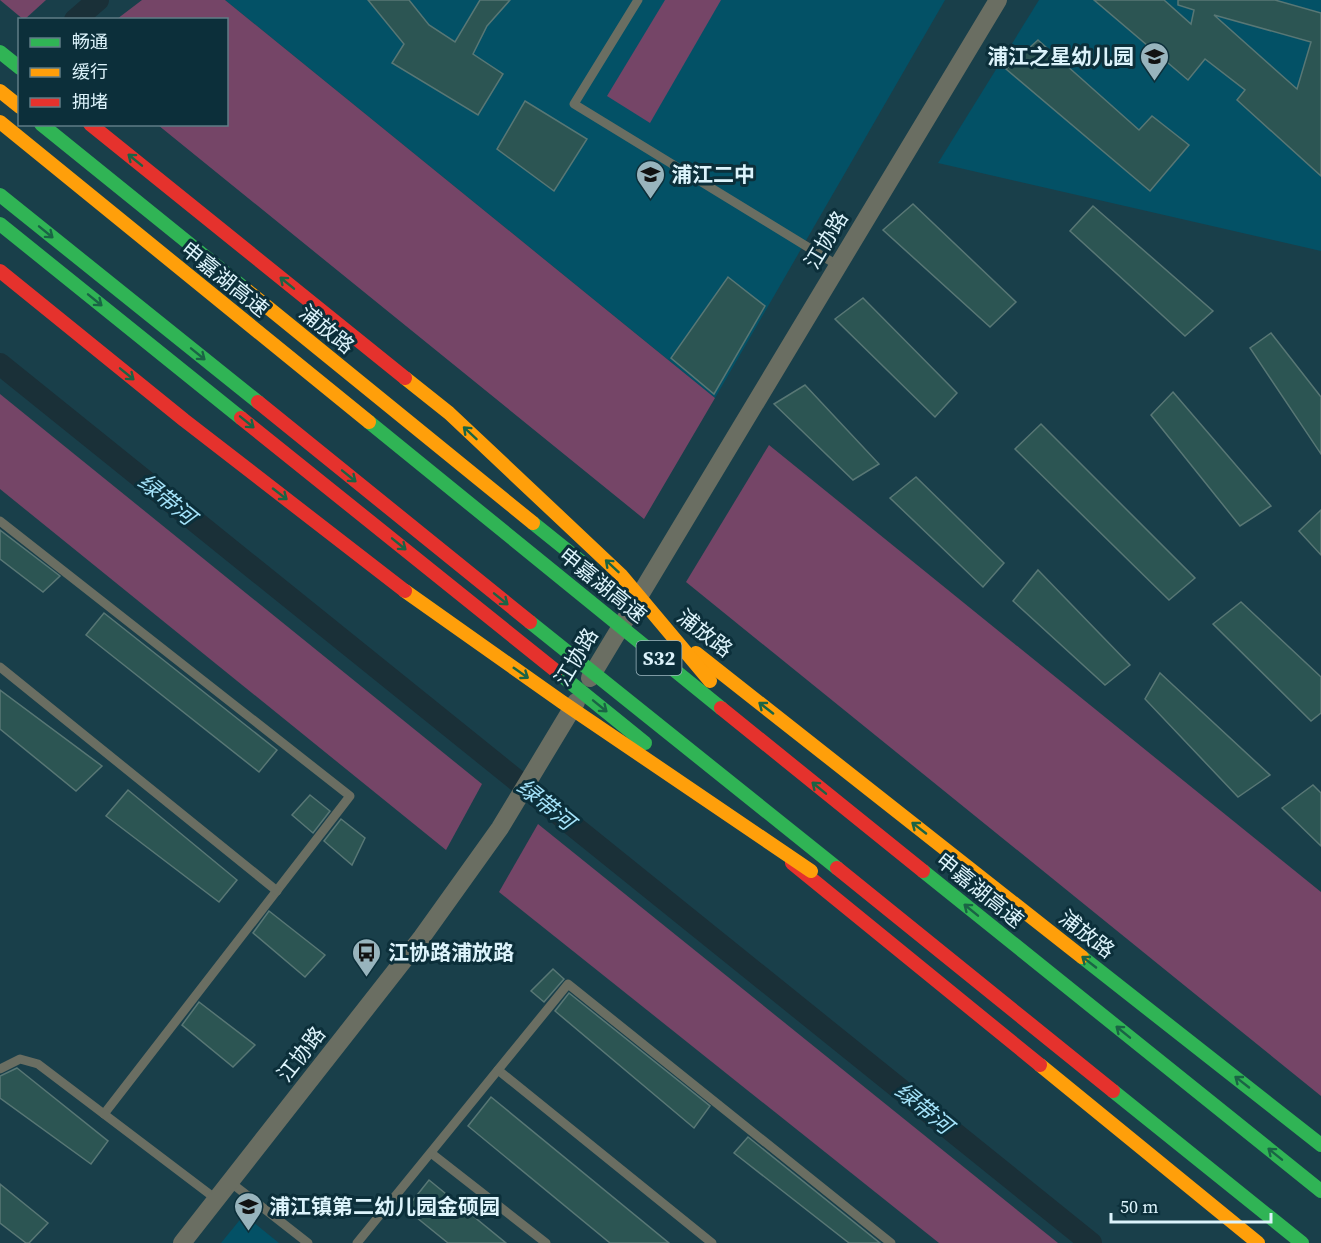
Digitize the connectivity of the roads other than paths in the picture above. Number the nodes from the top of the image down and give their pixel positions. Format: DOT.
graph roads {
  1 [pos="638,0"];
  2 [pos="998,0"];
  3 [pos="0,52"];
  4 [pos="18,66"];
  5 [pos="0,91"];
  6 [pos="18,105"];
  7 [pos="0,122"];
  8 [pos="43,126"];
  9 [pos="92,126"];
  10 [pos="0,195"];
  11 [pos="0,224"];
  12 [pos="837,265"];
  13 [pos="0,271"];
  14 [pos="0,521"];
  15 [pos="633,603"];
  16 [pos="0,667"];
  17 [pos="582,692"];
  18 [pos="759,739"];
  19 [pos="277,891"];
  20 [pos="925,939"];
  21 [pos="0,1069"];
  22 [pos="498,1070"];
  23 [pos="104,1114"];
  24 [pos="1321,1144"];
  25 [pos="430,1153"];
  26 [pos="230,1182"];
  27 [pos="1321,1191"];
  28 [pos="216,1199"];
  29 [pos="182,1243"];
  30 [pos="308,1243"];
  31 [pos="357,1243"];
  32 [pos="546,1243"];
  33 [pos="712,1243"];
  34 [pos="891,1243"];
  35 [pos="1258,1243"];
  36 [pos="1302,1243"];
  1 -- 12 [label="lane"];
  2 -- 12 [label="street, 江协路"];
  3 -- 4 [label="main road"];
  5 -- 6 [label="main road"];
  7 -- 18 [label="main road, 申嘉湖高速 / S32, bridge"];
  8 -- 15 [label="main road, 浦放路"];
  18 -- 9 [label="main road, one-way, bridge"];
  10 -- 20 [label="main road, S32, one-way, bridge"];
  11 -- 17 [label="main road, one-way"];
  12 -- 15 [label="street, 江协路"];
  13 -- 20 [label="main road, one-way, bridge"];
  14 -- 19 [label="lane"];
  15 -- 17 [label="street, 江协路"];
  24 -- 15 [label="main road, 浦放路, one-way"];
  16 -- 19 [label="lane"];
  17 -- 26 [label="street, 江协路"];
  17 -- 35 [label="main road, one-way"];
  27 -- 18 [label="main road, 申嘉湖高速 / S32, one-way, bridge"];
  19 -- 23 [label="lane"];
  20 -- 36 [label="main road, S32, bridge"];
  21 -- 23 [label="lane"];
  22 -- 25 [label="lane"];
  22 -- 33 [label="lane"];
  22 -- 34 [label="lane"];
  23 -- 28 [label="lane"];
  25 -- 31 [label="lane"];
  25 -- 32 [label="lane"];
  26 -- 28 [label="street, 江协路"];
  26 -- 30 [label="lane"];
  28 -- 29 [label="street, 江协路"];
}
